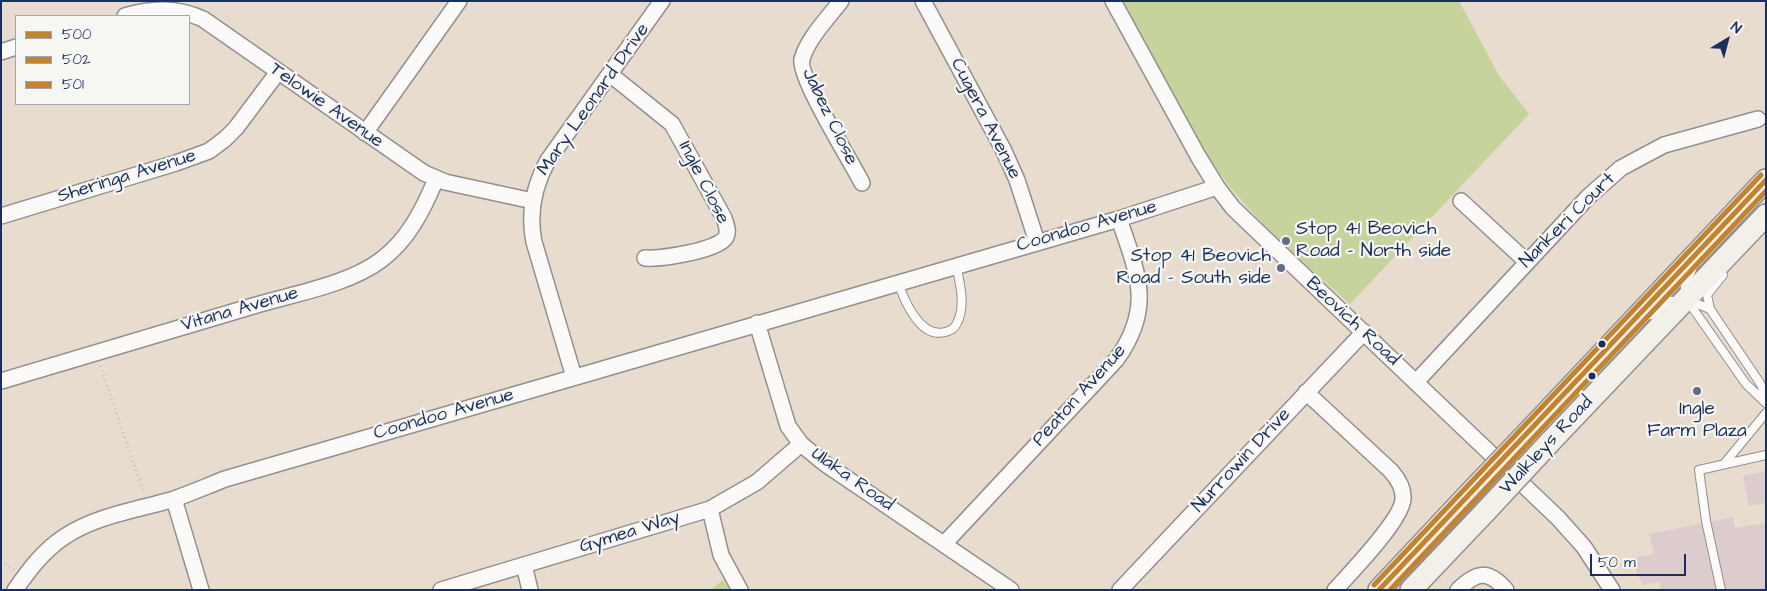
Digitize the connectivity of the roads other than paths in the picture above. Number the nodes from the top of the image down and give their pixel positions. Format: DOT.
graph roads {
  1 [pos="662,1"];
  2 [pos="841,1"];
  3 [pos="922,1"];
  4 [pos="1113,1"];
  5 [pos="457,2"];
  6 [pos="130,15"];
  7 [pos="15,48"];
  8 [pos="1,52"];
  9 [pos="278,72"];
  10 [pos="611,74"];
  11 [pos="1758,119"];
  12 [pos="365,133"];
  13 [pos="436,180"];
  14 [pos="1766,180"];
  15 [pos="862,183"];
  16 [pos="1217,187"];
  17 [pos="533,201"];
  18 [pos="1461,201"];
  19 [pos="1766,215"];
  20 [pos="1,216"];
  21 [pos="1119,219"];
  22 [pos="1037,242"];
  23 [pos="1705,244"];
  24 [pos="645,258"];
  25 [pos="1527,262"];
  26 [pos="956,265"];
  27 [pos="1730,268"];
  28 [pos="898,282"];
  29 [pos="1687,300"];
  30 [pos="1710,309"];
  31 [pos="757,323"];
  32 [pos="1625,330"];
  33 [pos="1364,332"];
  34 [pos="574,377"];
  35 [pos="1,380"];
  36 [pos="1416,382"];
  37 [pos="1306,392"];
  38 [pos="1766,397"];
  39 [pos="1766,403"];
  40 [pos="1766,413"];
  41 [pos="801,444"];
  42 [pos="1766,456"];
  43 [pos="1724,464"];
  44 [pos="174,499"];
  45 [pos="710,509"];
  46 [pos="944,544"];
  47 [pos="524,565"];
  48 [pos="15,590"];
  49 [pos="201,590"];
  50 [pos="441,590"];
  51 [pos="530,590"];
  52 [pos="740,590"];
  53 [pos="1011,590"];
  54 [pos="1120,590"];
  55 [pos="1335,590"];
  56 [pos="1379,590"];
  57 [pos="1411,590"];
  58 [pos="1458,590"];
  59 [pos="1506,590"];
  60 [pos="1612,590"];
  61 [pos="1721,590"];
  1 -- 10 [label="street, Mary Leonard Drive"];
  2 -- 15 [label="street, Jabez Close"];
  3 -- 22 [label="street, Cugera Avenue"];
  4 -- 16 [label="street, Beovich Road"];
  5 -- 12 [label="street"];
  6 -- 9 [label="street, Telowie Avenue"];
  7 -- 8 [label="street"];
  9 -- 12 [label="street, Telowie Avenue"];
  9 -- 20 [label="street, Sheringa Avenue"];
  10 -- 17 [label="street, Mary Leonard Drive"];
  10 -- 24 [label="street, Ingle Close"];
  11 -- 25 [label="street, Nankeri Court"];
  12 -- 13 [label="street, Telowie Avenue"];
  13 -- 17 [label="street, Telowie Avenue"];
  13 -- 35 [label="street, Vitana Avenue"];
  14 -- 23 [label="main road, Walkleys Road"];
  16 -- 21 [label="street, Coondoo Avenue"];
  16 -- 33 [label="street, Beovich Road"];
  17 -- 34 [label="street, Mary Leonard Drive"];
  18 -- 25 [label="street"];
  19 -- 29 [label="main road, Walkleys Road"];
  21 -- 22 [label="street, Coondoo Avenue"];
  21 -- 46 [label="street, Peaton Avenue"];
  22 -- 26 [label="street, Coondoo Avenue"];
  23 -- 29 [label="lane"];
  23 -- 32 [label="main road, Walkleys Road"];
  25 -- 36 [label="street, Nankeri Court"];
  26 -- 28 [label="street, Coondoo Avenue"];
  26 -- 28 [label="lane"];
  27 -- 30 [label="lane"];
  28 -- 31 [label="street, Coondoo Avenue"];
  29 -- 30 [label="lane"];
  29 -- 32 [label="lane"];
  29 -- 39 [label="lane"];
  29 -- 57 [label="main road, Walkleys Road, bridge"];
  30 -- 38 [label="lane"];
  31 -- 34 [label="street, Coondoo Avenue"];
  31 -- 41 [label="street, Ulaka Road"];
  32 -- 56 [label="main road, Walkleys Road, bridge"];
  33 -- 36 [label="street, Beovich Road"];
  33 -- 37 [label="street, Nurrowin Drive"];
  34 -- 44 [label="street, Coondoo Avenue"];
  36 -- 60 [label="street, Beovich Road"];
  37 -- 54 [label="street, Nurrowin Drive"];
  37 -- 55 [label="street"];
  40 -- 43 [label="lane"];
  41 -- 45 [label="street, Gymea Way"];
  41 -- 46 [label="street, Ulaka Road"];
  42 -- 43 [label="lane"];
  43 -- 61 [label="lane"];
  44 -- 48 [label="street, Coondoo Avenue"];
  44 -- 49 [label="street"];
  45 -- 47 [label="street, Gymea Way"];
  45 -- 52 [label="street"];
  46 -- 53 [label="street, Ulaka Road"];
  47 -- 50 [label="street, Gymea Way"];
  47 -- 51 [label="street"];
  58 -- 59 [label="street"];
}
